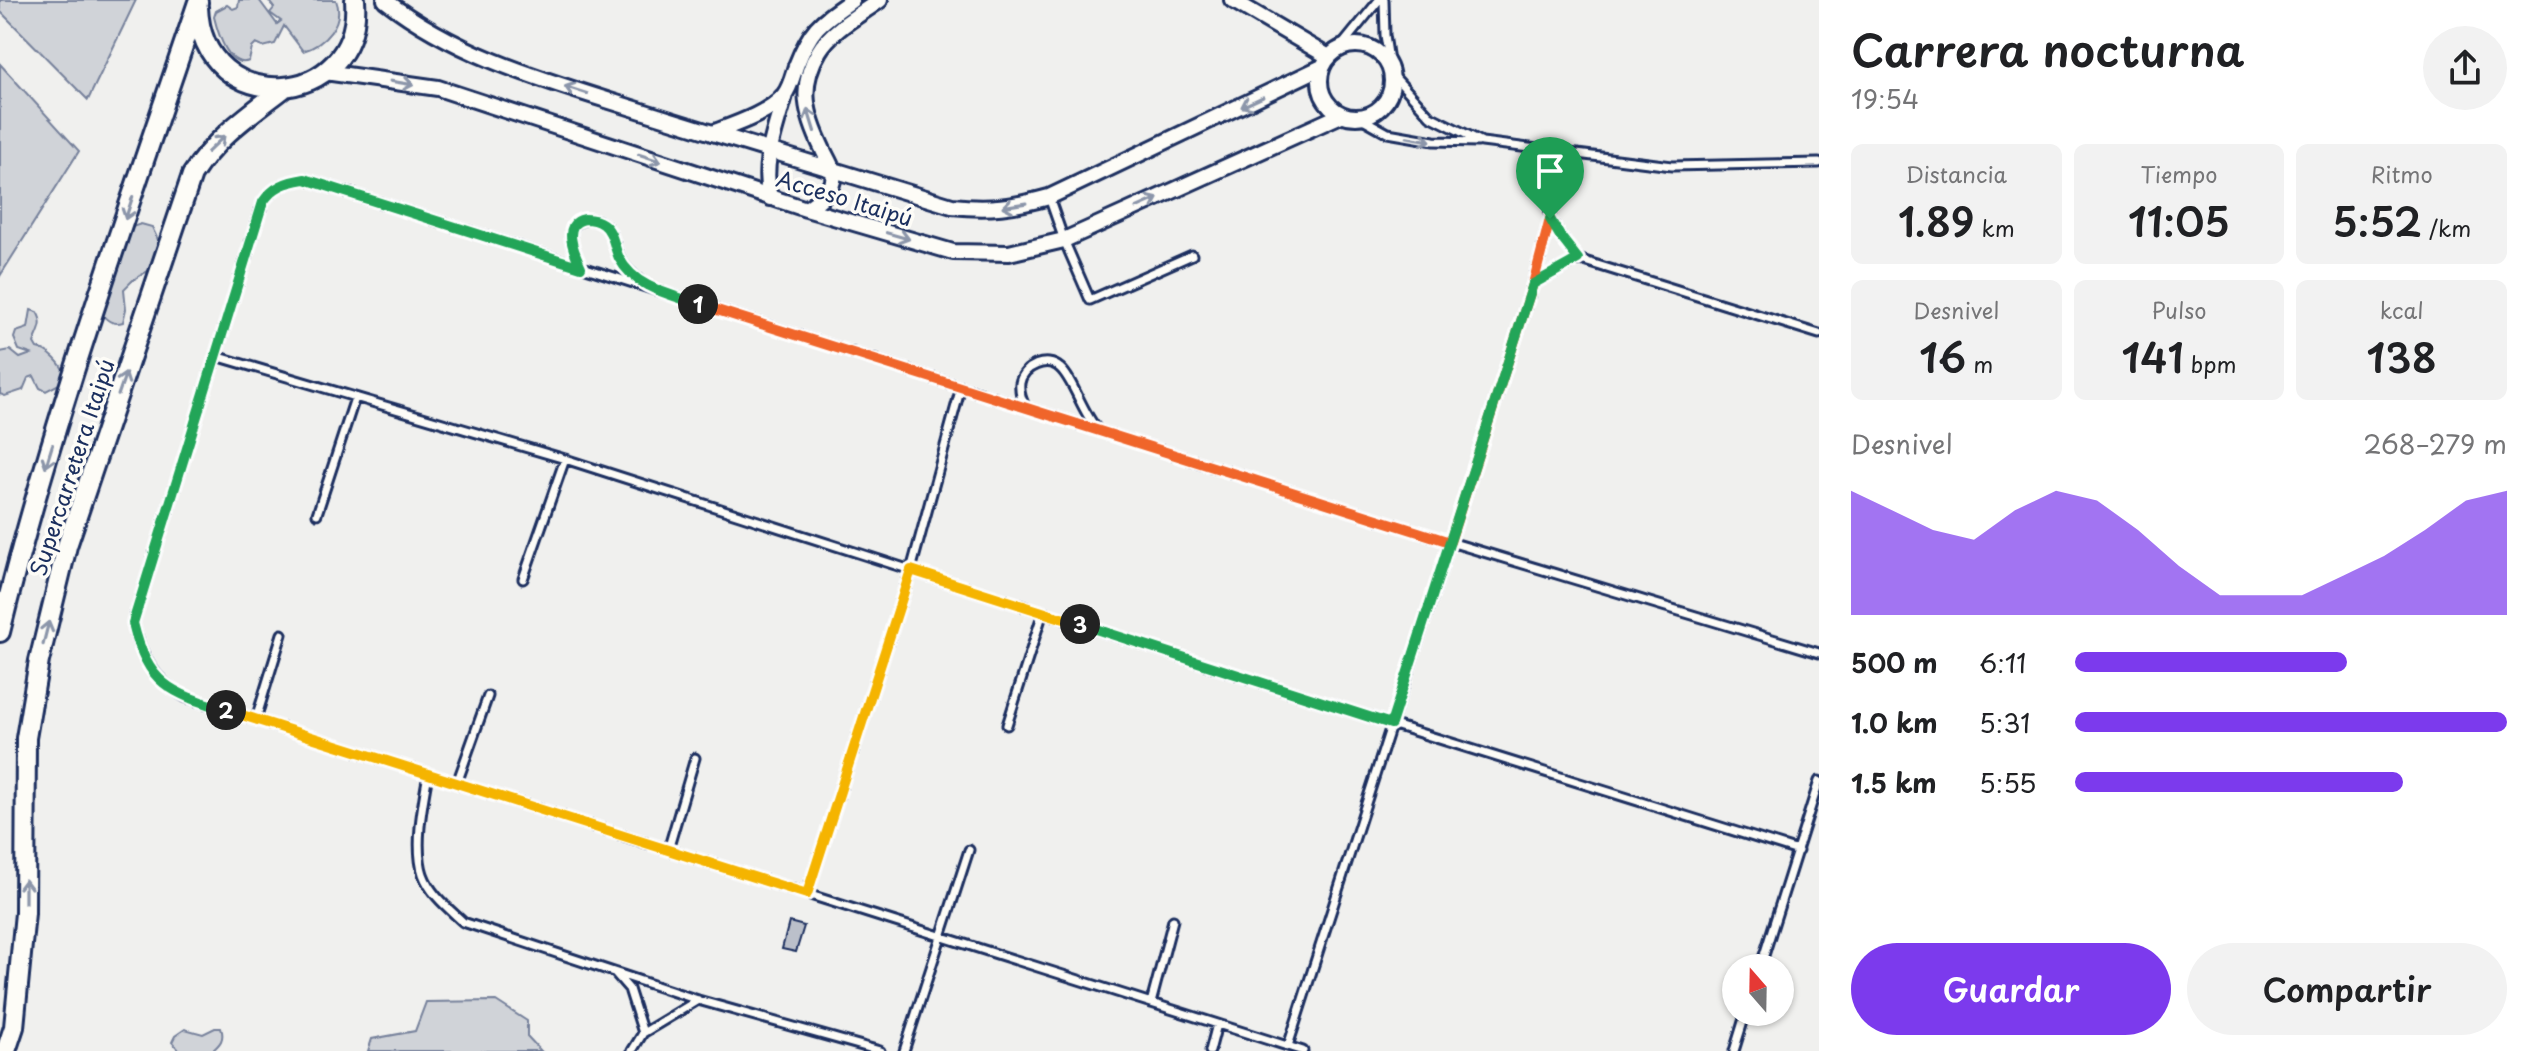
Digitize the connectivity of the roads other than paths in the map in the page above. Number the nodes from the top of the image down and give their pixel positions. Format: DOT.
graph roads {
  1 [pos="355,0"];
  2 [pos="385,0"];
  3 [pos="852,0"];
  4 [pos="880,0"];
  5 [pos="1232,0"];
  6 [pos="1382,0"];
  7 [pos="198,1"];
  8 [pos="1330,58"];
  9 [pos="1391,70"];
  10 [pos="325,72"];
  11 [pos="284,88"];
  12 [pos="785,95"];
  13 [pos="1341,115"];
  14 [pos="1361,118"];
  15 [pos="712,133"];
  16 [pos="1482,142"];
  17 [pos="1549,151"];
  18 [pos="769,152"];
  19 [pos="1819,163"];
  20 [pos="833,171"];
  21 [pos="1049,197"];
  22 [pos="770,198"];
  23 [pos="806,209"];
  24 [pos="1550,219"];
  25 [pos="1064,240"];
  26 [pos="1192,255"];
  27 [pos="1578,259"];
  28 [pos="581,267"];
  29 [pos="1533,284"];
  30 [pos="648,288"];
  31 [pos="1819,334"];
  32 [pos="216,356"];
  33 [pos="961,387"];
  34 [pos="355,398"];
  35 [pos="1026,408"];
  36 [pos="1098,431"];
  37 [pos="565,459"];
  38 [pos="317,514"];
  39 [pos="1450,542"];
  40 [pos="911,570"];
  41 [pos="523,579"];
  42 [pos="1043,612"];
  43 [pos="0,632"];
  44 [pos="282,634"];
  45 [pos="1819,653"];
  46 [pos="488,696"];
  47 [pos="256,719"];
  48 [pos="1391,724"];
  49 [pos="1007,725"];
  50 [pos="695,758"];
  51 [pos="428,774"];
  52 [pos="1819,781"];
  53 [pos="457,783"];
  54 [pos="668,850"];
  55 [pos="969,850"];
  56 [pos="1798,851"];
  57 [pos="807,894"];
  58 [pos="1173,920"];
  59 [pos="942,937"];
  60 [pos="1765,954"];
  61 [pos="614,972"];
  62 [pos="698,1000"];
  63 [pos="1151,1003"];
  64 [pos="1217,1024"];
  65 [pos="1742,1026"];
  66 [pos="643,1033"];
  67 [pos="1288,1046"];
  68 [pos="6,1051"];
  69 [pos="632,1051"];
  70 [pos="880,1051"];
  71 [pos="904,1051"];
  72 [pos="1210,1051"];
  73 [pos="1303,1051"];
  74 [pos="1734,1051"];
  1 -- 10 [label="street"];
  15 -- 2 [label="street, Acceso Itaipú, one-way"];
  3 -- 12 [label="street"];
  20 -- 4 [label="street, one-way"];
  5 -- 8 [label="street"];
  6 -- 8 [label="lane"];
  6 -- 9 [label="lane"];
  7 -- 11 [label="street, Supercarretera Itaipú"];
  7 -- 43 [label="street, Supercarretera Itaipú, one-way"];
  8 -- 9 [label="street"];
  8 -- 13 [label="street"];
  8 -- 21 [label="street, Acceso Itaipú, one-way"];
  9 -- 14 [label="street"];
  9 -- 16 [label="lane"];
  10 -- 11 [label="street, Supercarretera Itaipú"];
  10 -- 22 [label="street, Acceso Itaipú, one-way"];
  68 -- 11 [label="street, Supercarretera Itaipú, one-way"];
  12 -- 15 [label="street"];
  12 -- 18 [label="street"];
  13 -- 14 [label="street"];
  25 -- 13 [label="street, Acceso Itaipú, one-way"];
  14 -- 16 [label="lane, one-way"];
  15 -- 18 [label="street, Acceso Itaipú"];
  16 -- 17 [label="lane"];
  17 -- 19 [label="lane"];
  17 -- 24 [label="lane"];
  18 -- 20 [label="street, Acceso Itaipú"];
  18 -- 22 [label="street"];
  21 -- 20 [label="street, Acceso Itaipú, one-way"];
  20 -- 23 [label="street"];
  21 -- 25 [label="lane"];
  22 -- 23 [label="street, Acceso Itaipú"];
  23 -- 25 [label="street, Acceso Itaipú, one-way"];
  24 -- 27 [label="lane"];
  24 -- 29 [label="lane"];
  25 -- 26 [label="lane"];
  27 -- 29 [label="lane"];
  27 -- 31 [label="lane"];
  28 -- 30 [label="lane"];
  28 -- 30 [label="lane"];
  28 -- 32 [label="lane"];
  29 -- 39 [label="lane"];
  30 -- 33 [label="lane"];
  32 -- 34 [label="lane"];
  32 -- 47 [label="lane"];
  33 -- 35 [label="lane"];
  33 -- 40 [label="lane"];
  34 -- 37 [label="lane"];
  34 -- 38 [label="lane"];
  35 -- 36 [label="lane"];
  35 -- 36 [label="lane"];
  36 -- 39 [label="lane"];
  37 -- 40 [label="lane"];
  37 -- 41 [label="lane"];
  39 -- 45 [label="lane"];
  39 -- 48 [label="lane"];
  40 -- 42 [label="lane"];
  40 -- 57 [label="lane"];
  42 -- 48 [label="lane"];
  42 -- 49 [label="lane"];
  44 -- 47 [label="lane"];
  46 -- 53 [label="lane"];
  47 -- 51 [label="lane"];
  48 -- 56 [label="lane"];
  48 -- 67 [label="lane"];
  50 -- 54 [label="lane"];
  51 -- 53 [label="lane"];
  51 -- 61 [label="lane"];
  52 -- 56 [label="lane"];
  53 -- 54 [label="lane"];
  54 -- 57 [label="lane"];
  55 -- 59 [label="lane"];
  56 -- 60 [label="lane"];
  57 -- 59 [label="lane"];
  58 -- 63 [label="lane"];
  59 -- 63 [label="lane"];
  59 -- 71 [label="lane"];
  61 -- 62 [label="lane"];
  61 -- 66 [label="lane"];
  62 -- 66 [label="lane"];
  62 -- 70 [label="lane"];
  63 -- 64 [label="lane"];
  64 -- 67 [label="lane"];
  64 -- 72 [label="lane"];
  65 -- 74 [label="lane"];
  66 -- 69 [label="lane"];
  67 -- 73 [label="lane"];
}
